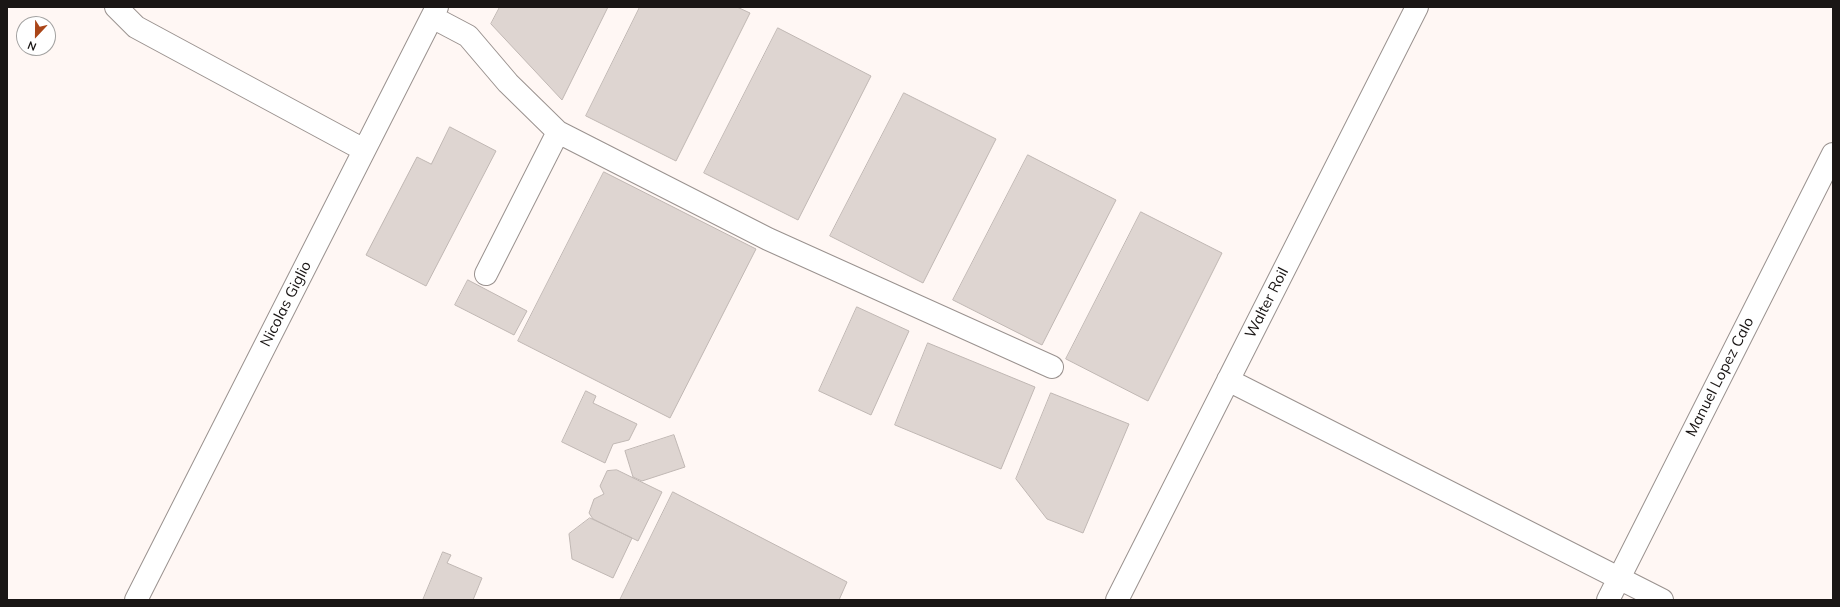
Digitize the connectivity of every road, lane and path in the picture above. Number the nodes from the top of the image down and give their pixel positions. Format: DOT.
graph roads {
  1 [pos="116,7"];
  2 [pos="1417,7"];
  3 [pos="434,12"];
  4 [pos="558,132"];
  5 [pos="364,150"];
  6 [pos="1833,154"];
  7 [pos="1828,178"];
  8 [pos="486,274"];
  9 [pos="1052,367"];
  10 [pos="1228,380"];
  11 [pos="1619,578"];
  12 [pos="136,600"];
  13 [pos="1117,600"];
  14 [pos="1608,600"];
  15 [pos="1662,600"];
  1 -- 5 [label="street"];
  2 -- 10 [label="street, Walter Roil"];
  3 -- 4 [label="street"];
  3 -- 5 [label="street, Nicolas Giglio"];
  4 -- 8 [label="street"];
  4 -- 9 [label="street"];
  5 -- 12 [label="street, Nicolas Giglio"];
  6 -- 7 [label="street, Manuel Lopez Calo"];
  7 -- 11 [label="street, Manuel Lopez Calo"];
  10 -- 11 [label="street"];
  10 -- 13 [label="street, Walter Roil"];
  11 -- 14 [label="street, Manuel Lopez Calo"];
  11 -- 15 [label="street"];
}
